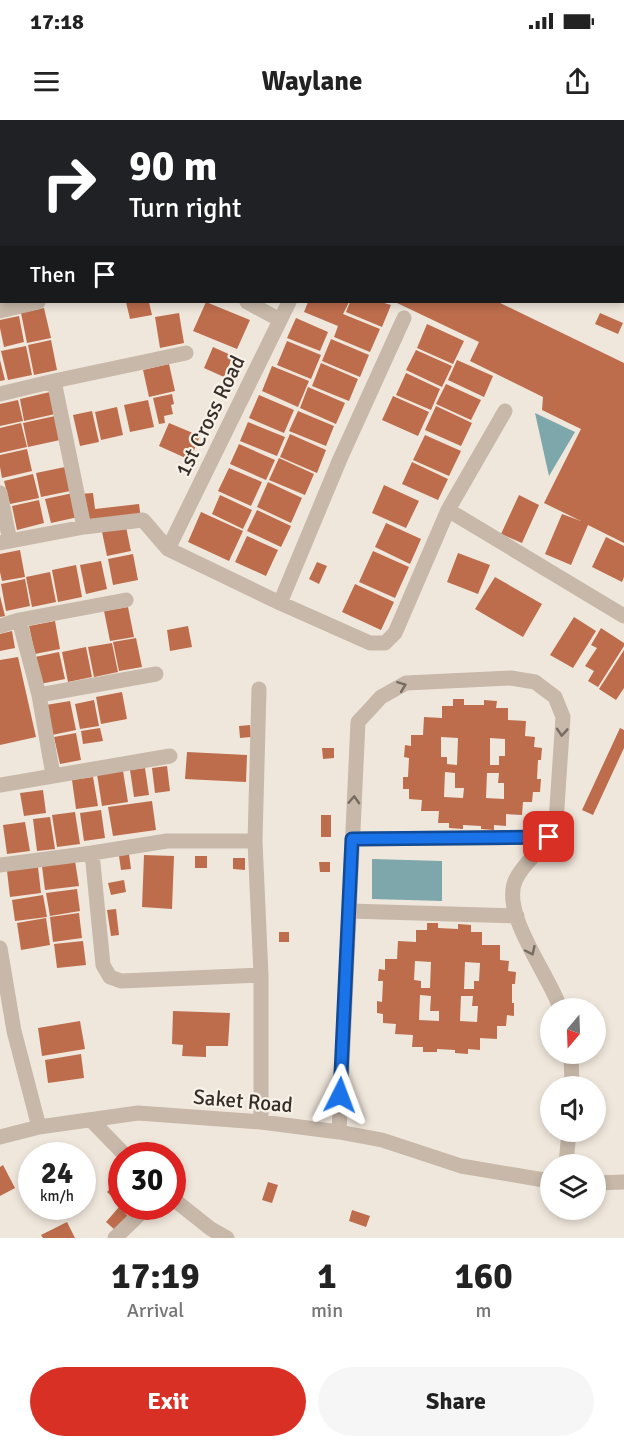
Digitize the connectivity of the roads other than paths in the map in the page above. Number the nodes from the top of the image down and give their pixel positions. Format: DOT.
graph roads {
  1 [pos="34,303"];
  2 [pos="249,303"];
  3 [pos="288,303"];
  4 [pos="0,311"];
  5 [pos="404,318"];
  6 [pos="280,320"];
  7 [pos="186,353"];
  8 [pos="54,381"];
  9 [pos="0,394"];
  10 [pos="505,411"];
  11 [pos="0,493"];
  12 [pos="448,510"];
  13 [pos="84,527"];
  14 [pos="5,542"];
  15 [pos="168,549"];
  16 [pos="126,600"];
  17 [pos="280,603"];
  18 [pos="624,616"];
  19 [pos="19,621"];
  20 [pos="0,626"];
  21 [pos="156,674"];
  22 [pos="259,689"];
  23 [pos="39,695"];
  24 [pos="170,756"];
  25 [pos="53,775"];
  26 [pos="0,785"];
  27 [pos="549,837"];
  28 [pos="352,839"];
  29 [pos="255,841"];
  30 [pos="92,853"];
  31 [pos="0,865"];
  32 [pos="349,911"];
  33 [pos="517,916"];
  34 [pos="0,948"];
  35 [pos="261,975"];
  36 [pos="557,998"];
  37 [pos="7,1033"];
  38 [pos="90,1120"];
  39 [pos="261,1122"];
  40 [pos="39,1127"];
  41 [pos="339,1132"];
  42 [pos="0,1137"];
  43 [pos="112,1142"];
  44 [pos="540,1178"];
  45 [pos="624,1182"];
  46 [pos="606,1183"];
  47 [pos="186,1212"];
  48 [pos="134,1220"];
  49 [pos="207,1233"];
  50 [pos="115,1238"];
  51 [pos="227,1238"];
  1 -- 4 [label="street"];
  2 -- 6 [label="street"];
  3 -- 6 [label="street, 1st Cross Road"];
  5 -- 17 [label="street"];
  6 -- 15 [label="street, 1st Cross Road"];
  7 -- 8 [label="street"];
  8 -- 9 [label="street"];
  8 -- 13 [label="street"];
  10 -- 12 [label="street"];
  11 -- 14 [label="street"];
  12 -- 17 [label="street"];
  12 -- 18 [label="street"];
  13 -- 14 [label="street"];
  13 -- 15 [label="street"];
  15 -- 17 [label="street"];
  16 -- 19 [label="street"];
  19 -- 20 [label="street"];
  19 -- 23 [label="street"];
  21 -- 23 [label="street"];
  22 -- 29 [label="street"];
  23 -- 25 [label="street"];
  24 -- 25 [label="street"];
  25 -- 26 [label="street"];
  27 -- 28 [label="street"];
  28 -- 27 [label="street, one-way"];
  27 -- 33 [label="street"];
  28 -- 32 [label="street"];
  29 -- 30 [label="street"];
  29 -- 35 [label="street"];
  30 -- 31 [label="street"];
  30 -- 35 [label="street"];
  32 -- 33 [label="street"];
  32 -- 41 [label="street"];
  33 -- 36 [label="street, one-way"];
  34 -- 37 [label="street"];
  35 -- 39 [label="street"];
  37 -- 40 [label="street"];
  38 -- 39 [label="street, Saket Road"];
  38 -- 40 [label="street, Saket Road"];
  38 -- 43 [label="street"];
  39 -- 41 [label="street, Saket Road"];
  40 -- 42 [label="street, Saket Road"];
  41 -- 44 [label="street, Saket Road"];
  45 -- 46 [label="street"];
  47 -- 49 [label="street"];
  48 -- 50 [label="street"];
  49 -- 51 [label="street"];
}
